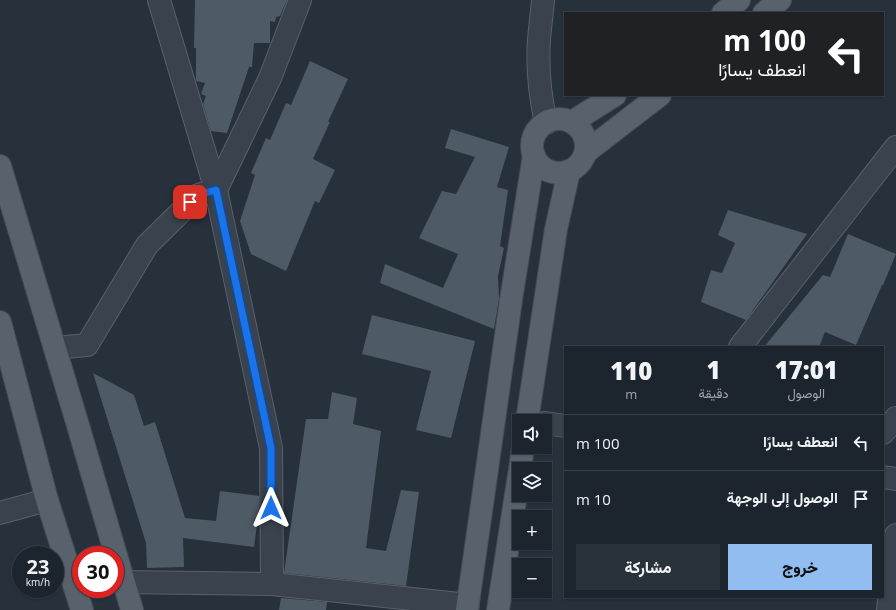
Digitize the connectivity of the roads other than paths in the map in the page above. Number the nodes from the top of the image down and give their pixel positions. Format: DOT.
graph roads {
  1 [pos="159,0"];
  2 [pos="300,0"];
  3 [pos="543,0"];
  4 [pos="739,0"];
  5 [pos="780,0"];
  6 [pos="724,12"];
  7 [pos="765,12"];
  8 [pos="613,96"];
  9 [pos="659,96"];
  10 [pos="572,122"];
  11 [pos="546,123"];
  12 [pos="896,147"];
  13 [pos="586,152"];
  14 [pos="534,155"];
  15 [pos="0,166"];
  16 [pos="569,171"];
  17 [pos="216,190"];
  18 [pos="0,322"];
  19 [pos="741,346"];
  20 [pos="55,348"];
  21 [pos="534,414"];
  22 [pos="896,418"];
  23 [pos="552,424"];
  24 [pos="564,426"];
  25 [pos="884,432"];
  26 [pos="884,477"];
  27 [pos="896,479"];
  28 [pos="47,500"];
  29 [pos="515,502"];
  30 [pos="0,513"];
  31 [pos="896,535"];
  32 [pos="113,546"];
  33 [pos="124,582"];
  34 [pos="272,584"];
  35 [pos="124,585"];
  36 [pos="467,607"];
  37 [pos="82,610"];
  38 [pos="132,610"];
  39 [pos="498,610"];
  40 [pos="888,610"];
  1 -- 17 [label="street"];
  2 -- 17 [label="street"];
  3 -- 11 [label="street"];
  4 -- 6 [label="main road"];
  5 -- 7 [label="main road"];
  8 -- 10 [label="main road"];
  9 -- 13 [label="main road"];
  10 -- 11 [label="main road"];
  10 -- 13 [label="main road"];
  11 -- 14 [label="main road"];
  12 -- 19 [label="street"];
  13 -- 16 [label="main road"];
  14 -- 16 [label="main road"];
  14 -- 36 [label="main road"];
  15 -- 20 [label="main road"];
  16 -- 21 [label="main road"];
  17 -- 20 [label="street"];
  17 -- 34 [label="street"];
  18 -- 28 [label="main road"];
  20 -- 32 [label="main road"];
  22 -- 25 [label="street"];
  23 -- 24 [label="street"];
  26 -- 27 [label="street"];
  28 -- 30 [label="street"];
  28 -- 37 [label="main road"];
  29 -- 39 [label="main road"];
  31 -- 40 [label="street"];
  33 -- 34 [label="street"];
  34 -- 36 [label="street"];
  35 -- 38 [label="main road"];
}
